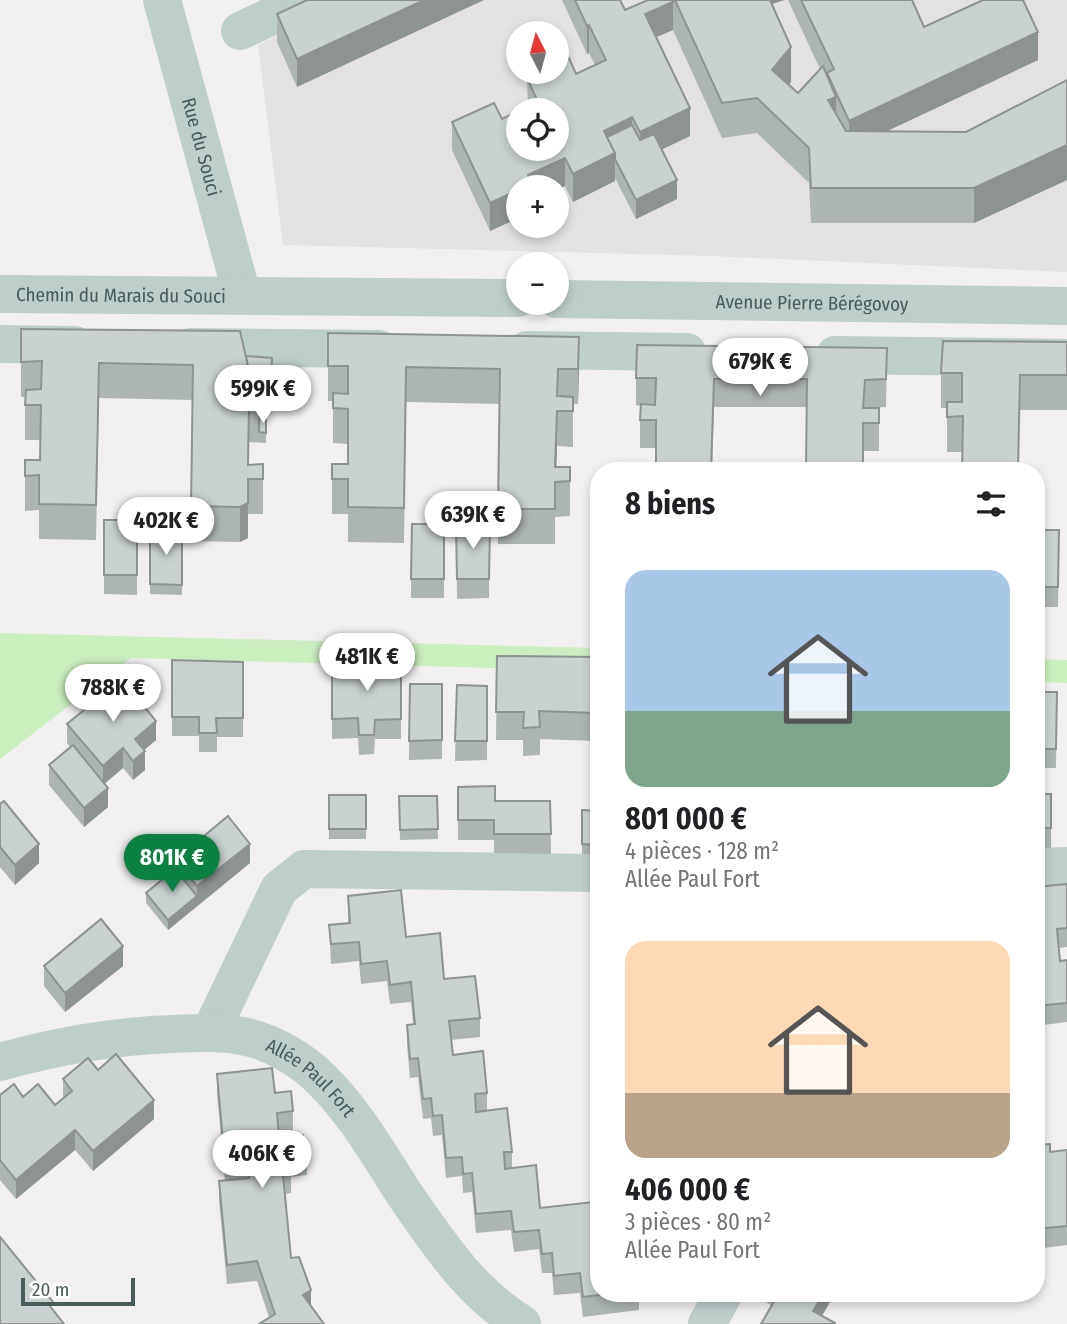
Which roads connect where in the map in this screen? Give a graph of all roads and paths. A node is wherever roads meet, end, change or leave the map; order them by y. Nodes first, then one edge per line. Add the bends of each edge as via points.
1 (162, 0) edge
2 (306, 0) edge
3 (240, 31) dead end
4 (0, 294) edge
5 (242, 295) junction
6 (301, 296) junction
7 (506, 299) edge
8 (569, 299) edge
9 (1067, 306) edge
10 (0, 344) edge
11 (105, 346) edge
12 (158, 346) edge
13 (298, 348) junction
14 (417, 349) edge
15 (499, 350) edge
16 (719, 353) edge
17 (802, 354) edge
18 (1067, 358) edge
19 (1067, 866) edge
20 (1045, 867) edge
21 (590, 873) edge
22 (210, 1033) junction
23 (0, 1062) edge
24 (719, 1302) edge
25 (522, 1324) edge
26 (707, 1324) edge

1 - 5 street, Rue du Souci
2 - 3 street
4 - 5 street, Chemin du Marais du Souci
5 - 6 street
6 - 7 street
6 - 13 street
8 - 9 street, Avenue Pierre Bérégovoy
10 - 11 street
12 - 13 street
13 - 14 street
15 - 16 street
17 - 18 street
19 - 20 street
21 - 22 street via 304,869 279,889
22 - 23 street, Allée Paul Fort via 94,1040
22 - 25 street, Allée Paul Fort via 244,1036 274,1047 320,1077 345,1105 445,1254 475,1288
24 - 26 street

